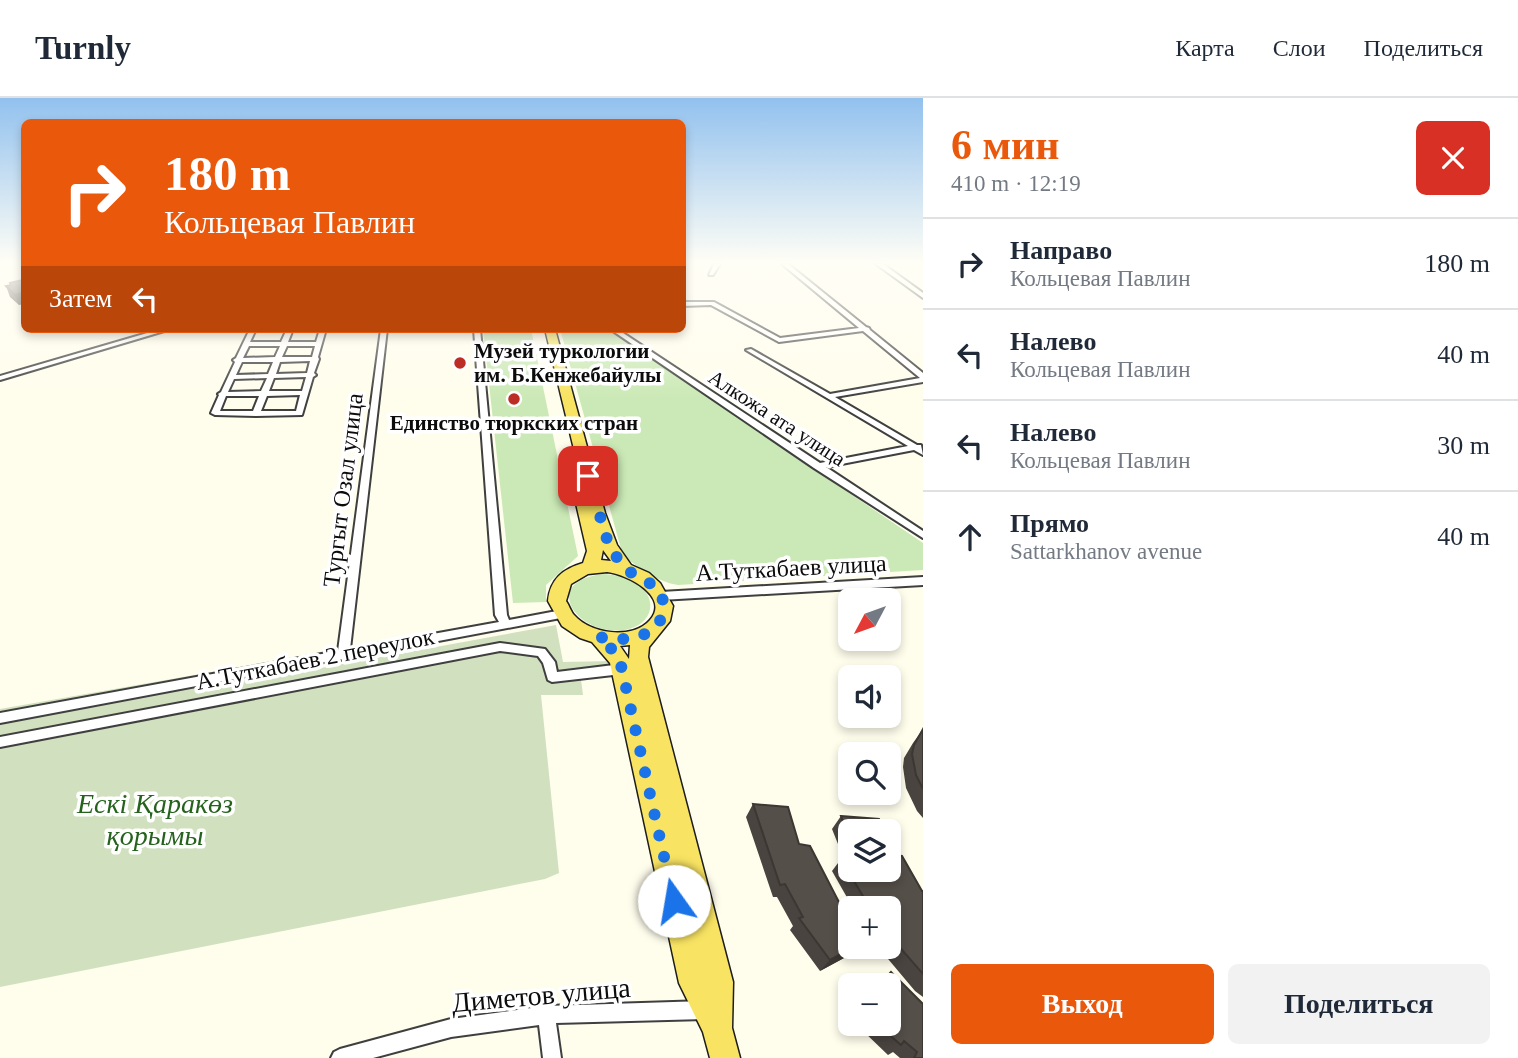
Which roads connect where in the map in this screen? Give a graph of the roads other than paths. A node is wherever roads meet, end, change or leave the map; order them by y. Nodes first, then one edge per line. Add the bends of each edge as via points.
1 (723, 309) edge
2 (842, 309) edge
3 (867, 329) junction
4 (154, 333) edge
5 (251, 333) edge
6 (288, 333) edge
7 (322, 333) edge
8 (383, 333) edge
9 (477, 333) edge
10 (544, 333) edge
11 (551, 333) edge
12 (619, 333) edge
13 (284, 343) junction
14 (245, 344) junction
15 (320, 344) junction
16 (748, 350) dead end
17 (278, 359) junction
18 (316, 359) junction
19 (237, 360) junction
20 (312, 375) junction
21 (272, 376) junction
22 (230, 377) junction
23 (0, 378) edge
24 (923, 379) edge
25 (265, 393) junction
26 (305, 393) junction
27 (222, 394) junction
28 (831, 396) junction
29 (256, 414) junction
30 (920, 448) edge
31 (817, 466) junction
32 (923, 535) edge
33 (591, 566) junction
34 (625, 569) junction
35 (923, 581) edge
36 (662, 596) junction
37 (562, 614) junction
38 (506, 624) junction
39 (649, 632) junction
40 (598, 637) junction
41 (343, 656) junction
42 (622, 669) junction
43 (0, 718) edge
44 (0, 742) edge
45 (546, 1015) junction
46 (712, 1019) junction
47 (340, 1058) edge
48 (552, 1058) edge
49 (724, 1058) edge

1 - 3 street via 779,340
2 - 3 street
3 - 24 street
4 - 23 street
5 - 14 street
6 - 13 street
7 - 15 street
8 - 41 street, Тургыт Озал улица
9 - 38 street via 501,615
10 - 33 main road via 595,551
11 - 34 main road via 595,506 609,546
12 - 31 street, Алкожа ата улица
13 - 14 street
13 - 15 street
13 - 17 street
14 - 19 street
15 - 18 street
16 - 28 street
17 - 18 street
17 - 19 street
17 - 21 street
18 - 20 street
19 - 22 street
20 - 21 street
20 - 26 street
21 - 22 street
21 - 25 street
22 - 27 street
24 - 28 street
25 - 26 street
25 - 27 street
25 - 29 street
26 - 29 street via 299,413
27 - 29 street via 215,413
28 - 30 street
30 - 31 street
31 - 32 street, Алкожа ата улица
33 - 34 main road
33 - 37 main road via 570,574 561,584 557,601
34 - 36 main road via 647,580
35 - 36 street, А.Туткабаев улица
36 - 39 main road via 662,619
37 - 38 street
37 - 40 main road
38 - 41 street
39 - 40 main road via 627,639
39 - 46 main road via 639,646 638,657 719,982
40 - 42 main road via 615,651
41 - 43 street
42 - 44 street, А.Туткабаев 2 переулок via 552,677 541,652 500,647
42 - 46 main road via 693,983
45 - 46 street, Диметов улица
45 - 47 street, Диметов улица via 451,1028
45 - 48 street
46 - 49 main road

